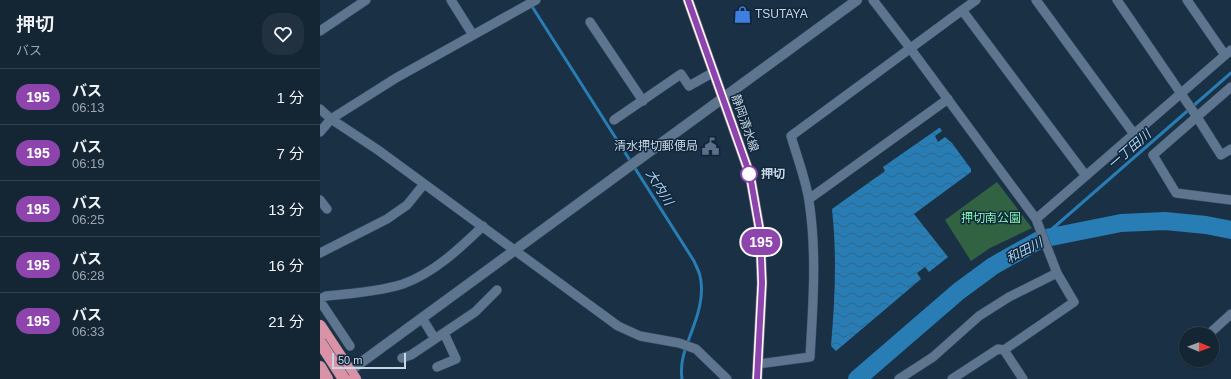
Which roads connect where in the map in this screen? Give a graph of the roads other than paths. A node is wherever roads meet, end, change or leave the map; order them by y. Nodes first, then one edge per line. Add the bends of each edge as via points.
1 (366, 0) edge
2 (451, 0) edge
3 (688, 0) edge
4 (857, 0) edge
5 (873, 0) edge
6 (976, 0) edge
7 (1036, 0) edge
8 (1117, 0) edge
9 (1187, 0) edge
10 (531, 1) edge
11 (962, 10) junction
12 (590, 22) dead end
13 (320, 31) edge
14 (473, 35) junction
15 (910, 48) junction
16 (1228, 53) edge
17 (714, 72) junction
18 (1231, 87) edge
19 (1181, 94) junction
20 (723, 98) junction
21 (948, 99) junction
22 (643, 100) junction
23 (320, 109) edge
24 (1197, 117) junction
25 (331, 119) junction
26 (614, 120) dead end
27 (320, 132) edge
28 (1134, 134) junction
29 (1231, 149) edge
30 (1086, 176) junction
31 (424, 184) junction
32 (809, 199) junction
33 (320, 200) edge
34 (1231, 200) edge
35 (326, 209) dead end
36 (1036, 219) junction
37 (483, 226) junction
38 (515, 250) junction
39 (320, 253) edge
40 (1057, 273) junction
41 (497, 290) dead end
42 (320, 300) edge
43 (1231, 314) edge
44 (422, 318) junction
45 (320, 326) edge
46 (1217, 327) edge
47 (444, 332) junction
48 (435, 339) junction
49 (320, 342) edge
50 (350, 346) dead end
51 (1004, 350) junction
52 (402, 358) dead end
53 (758, 364) junction
54 (320, 367) edge
55 (436, 367) dead end
56 (349, 376) edge
57 (328, 379) edge
58 (339, 379) edge
59 (727, 379) edge
60 (757, 379) edge
61 (899, 379) edge
62 (952, 379) edge
63 (1023, 379) edge

1 - 13 street
2 - 14 street
3 - 17 main road, 静岡清水線
4 - 20 street
5 - 15 street
6 - 11 street
7 - 28 street
8 - 19 street
9 - 16 street
10 - 14 street
11 - 15 street
11 - 30 street
12 - 22 street
14 - 25 street via 396,78
15 - 21 street
15 - 32 street via 791,136
16 - 19 street
17 - 20 main road, 静岡清水線
17 - 22 street via 689,86 681,74
18 - 24 street
19 - 24 street
19 - 28 street
20 - 38 street
20 - 53 main road, 静岡清水線 via 750,175 760,232 762,283
21 - 32 street
21 - 36 street
22 - 26 street
23 - 25 street
24 - 29 street via 1221,156
24 - 34 street via 1153,155 1176,193
25 - 27 street
25 - 31 street
28 - 30 street
30 - 36 street
31 - 37 street
31 - 39 street via 407,205 388,219
32 - 53 street via 814,239 810,357
33 - 35 street
36 - 40 street
37 - 38 street
37 - 42 street via 452,254 422,276 390,287 326,296
38 - 44 street
38 - 59 street via 618,326 640,336 680,343 696,349
40 - 51 street via 1074,302
40 - 61 street via 1009,297 979,316 933,357
41 - 47 street via 475,312
42 - 50 street
43 - 46 street
44 - 48 street
44 - 56 street
45 - 56 highway
47 - 48 street
47 - 55 street via 456,359
48 - 52 street
49 - 56 highway, bridge
51 - 62 street via 998,349
51 - 63 street
53 - 60 main road, 静岡清水線
54 - 57 highway
56 - 58 street

